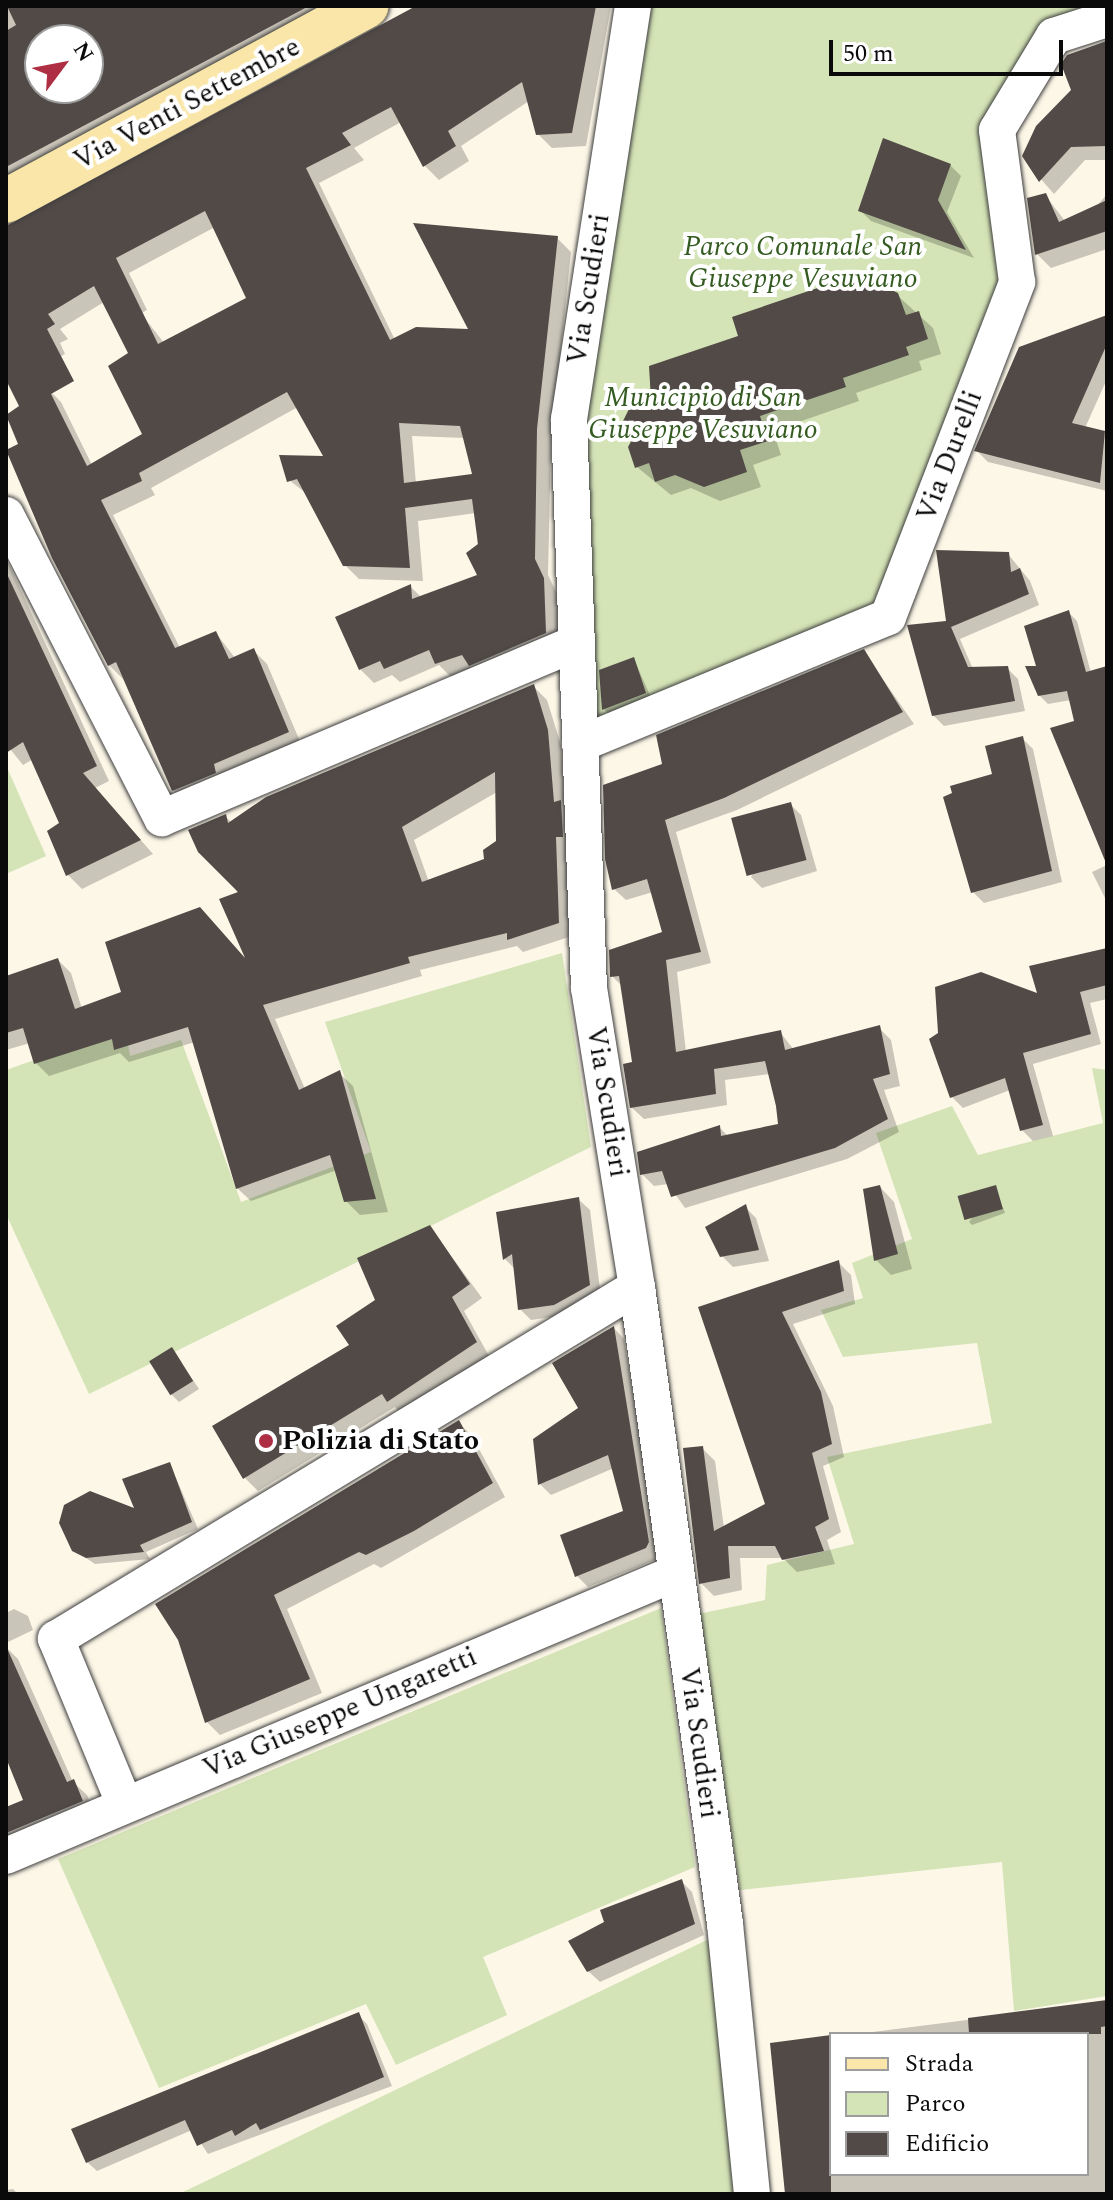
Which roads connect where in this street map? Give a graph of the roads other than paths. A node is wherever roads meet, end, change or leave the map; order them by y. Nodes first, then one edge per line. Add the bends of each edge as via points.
1 (367, 6) edge
2 (633, 6) edge
3 (1107, 19) edge
4 (6, 201) edge
5 (6, 515) edge
6 (577, 643) junction
7 (580, 744) junction
8 (637, 1287) junction
9 (676, 1573) junction
10 (124, 1803) junction
11 (6, 1856) edge
12 (752, 2194) edge

1 - 4 main road, Via Venti Settembre
2 - 6 street, Via Scudieri via 569,419
3 - 7 street, Via Durelli via 1054,36 997,130 1017,282 888,617
5 - 6 street via 162,818
6 - 7 street, Via Scudieri
7 - 8 street, Via Scudieri via 589,988
8 - 9 street, Via Scudieri
8 - 10 street via 56,1639
9 - 10 street, Via Giuseppe Ungaretti
9 - 12 street, Via Scudieri via 725,1924
10 - 11 street, Via Giuseppe Ungaretti

